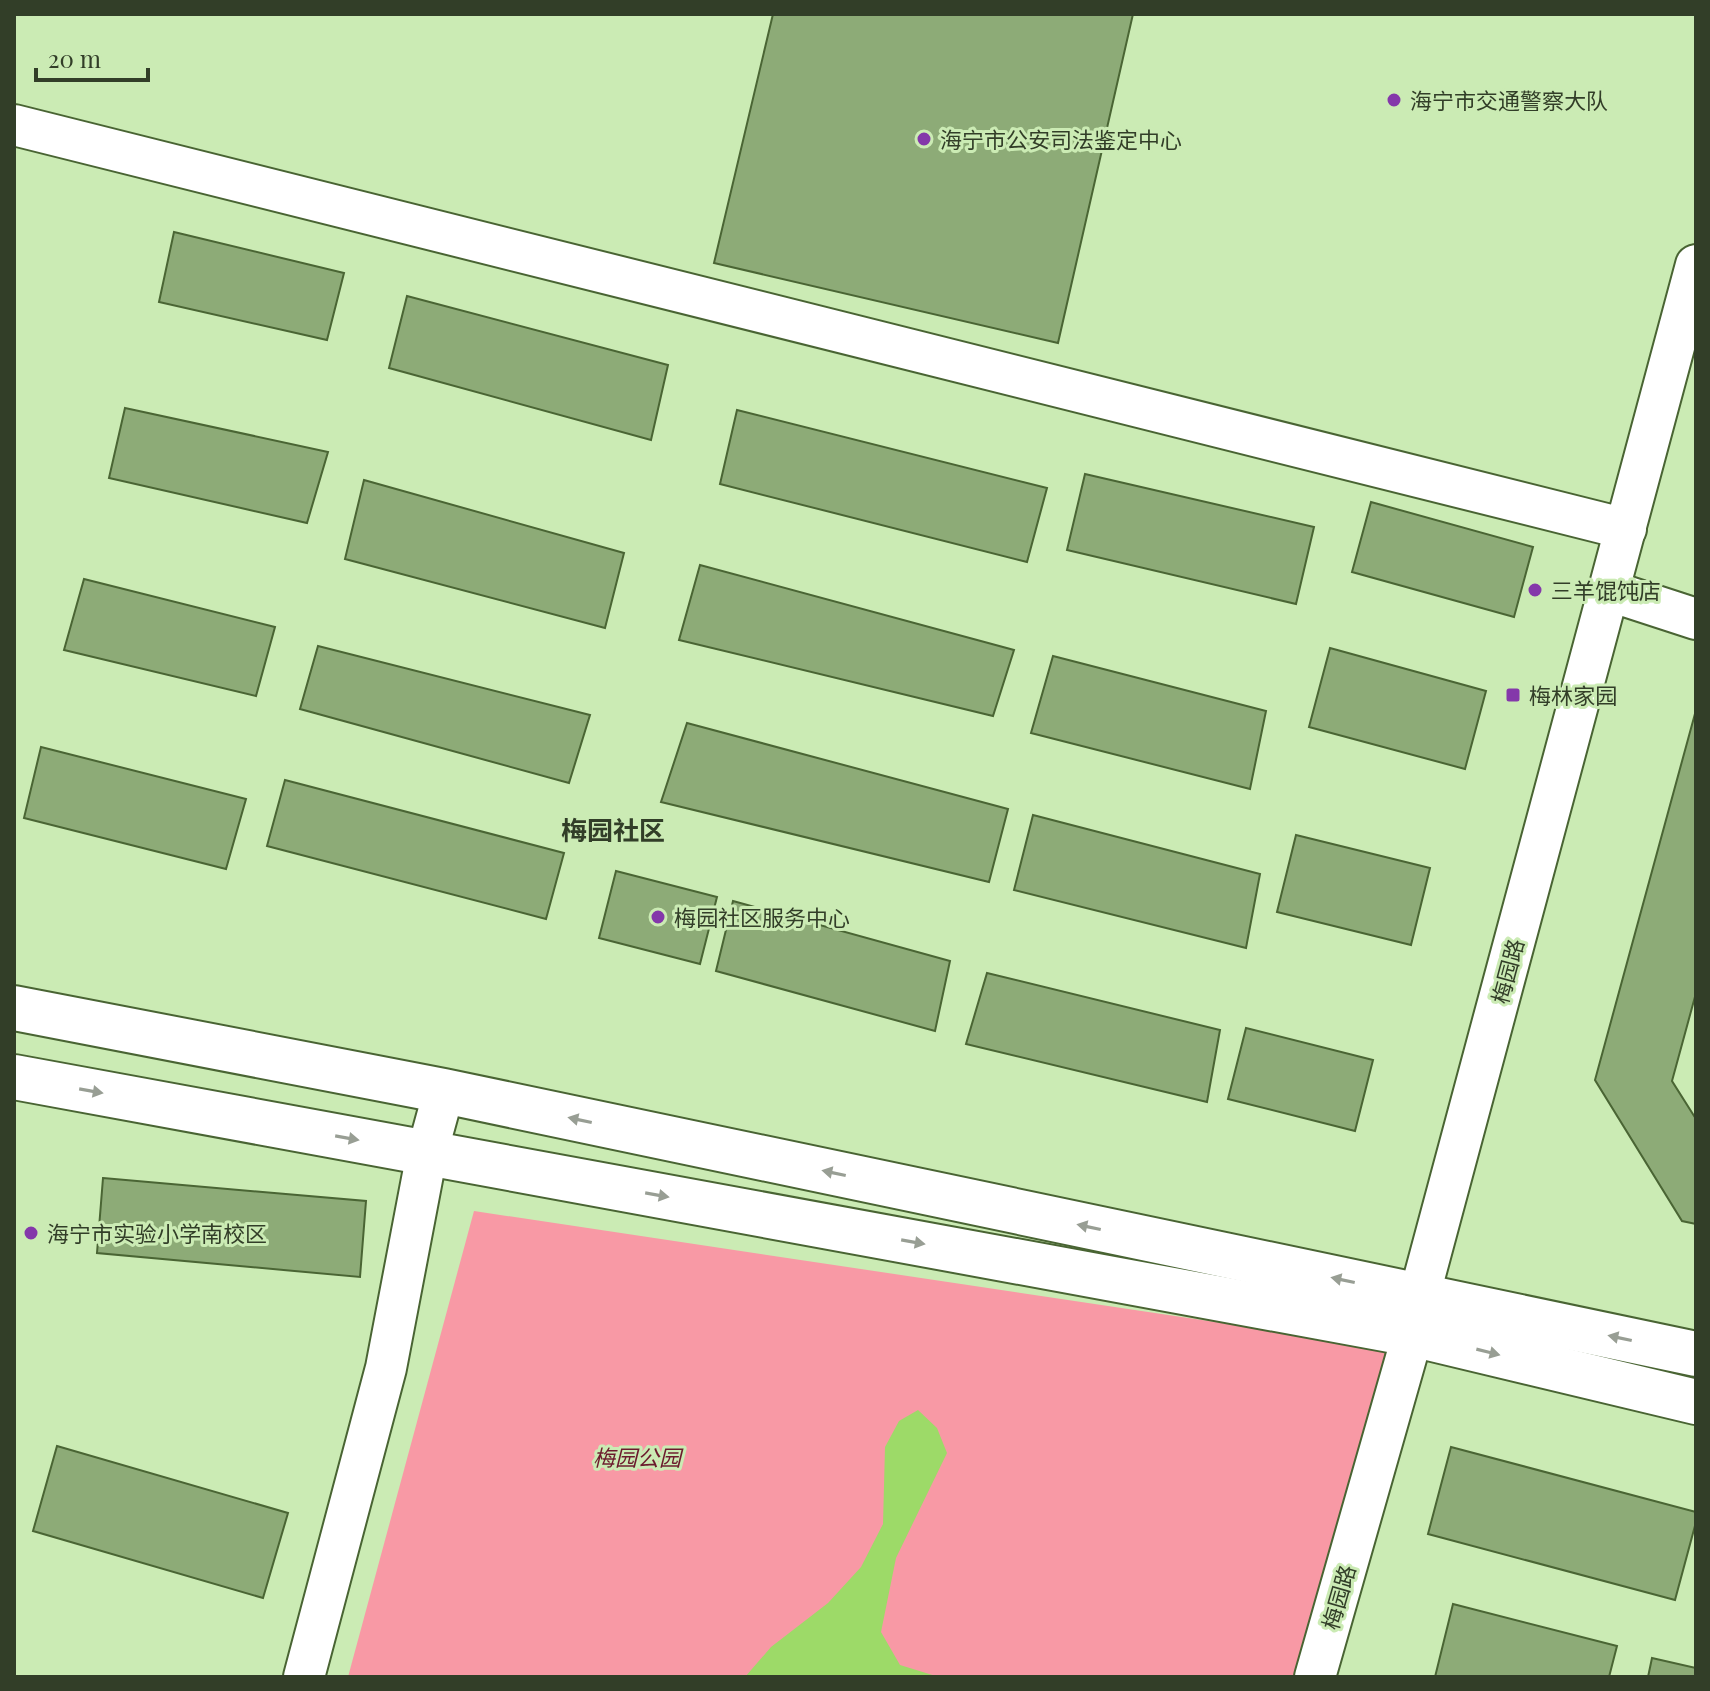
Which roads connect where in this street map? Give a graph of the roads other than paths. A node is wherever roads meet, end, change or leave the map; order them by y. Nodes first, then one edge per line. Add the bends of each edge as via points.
1 (14, 125) edge
2 (1696, 265) edge
3 (1626, 529) junction
4 (1610, 591) junction
5 (1696, 619) edge
6 (14, 1008) edge
7 (14, 1077) edge
8 (444, 1091) junction
9 (427, 1153) junction
10 (1416, 1315) junction
11 (1696, 1354) edge
12 (1696, 1402) edge
13 (304, 1677) edge
14 (1315, 1677) edge

1 - 3 street
2 - 3 street, 梅园路
3 - 4 street, 梅园路
4 - 5 street
4 - 10 street, 梅园路
6 - 8 main road
7 -> 9 main road
8 - 9 street
10 -> 8 main road
9 -> 10 main road
9 - 13 street via 386,1368
11 -> 10 main road
10 -> 12 main road
10 - 14 street, 梅园路

